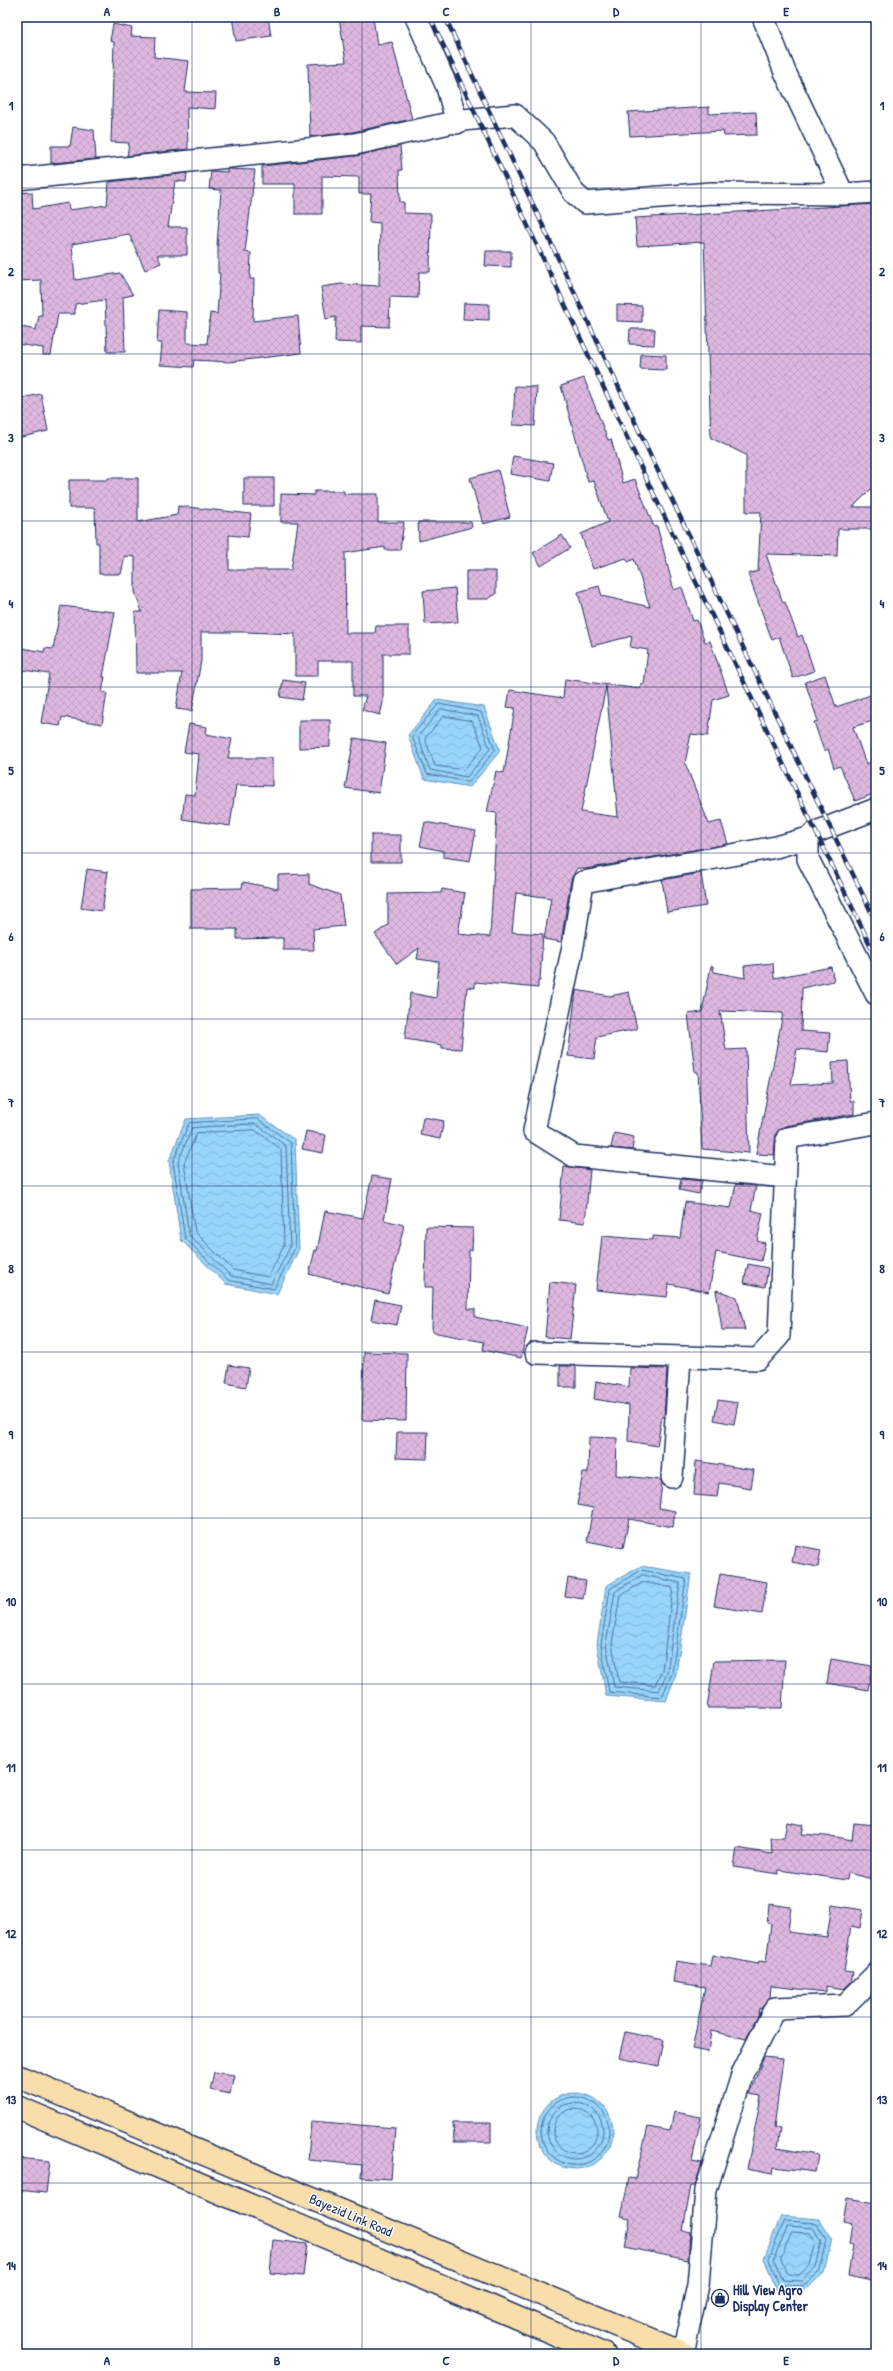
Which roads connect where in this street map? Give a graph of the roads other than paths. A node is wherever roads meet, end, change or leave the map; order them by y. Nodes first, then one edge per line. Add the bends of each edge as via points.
1 (416, 17) edge
2 (763, 17) edge
3 (457, 123) junction
4 (17, 179) edge
5 (876, 192) edge
6 (843, 194) junction
7 (876, 809) edge
8 (808, 838) junction
9 (876, 994) edge
10 (876, 1123) edge
11 (785, 1177) junction
12 (536, 1353) dead end
13 (680, 1358) junction
14 (672, 1477) dead end
15 (876, 1974) edge
16 (17, 2076) edge
17 (17, 2107) edge
18 (603, 2354) edge
19 (684, 2354) edge

1 - 3 street via 447,87
2 - 6 street via 785,72
3 - 4 street via 355,144
3 - 6 street via 463,120 515,115 544,142 574,193 585,203 711,193
5 - 6 street
7 - 8 street via 816,832
8 - 9 street via 808,859
8 - 11 street via 776,847 584,882 534,1132 574,1156
10 - 11 street via 787,1138
11 - 13 street via 779,1336 758,1359
12 - 13 street
13 - 14 street
15 - 19 street via 846,2004 775,2008 743,2072 706,2190 698,2285
16 - 19 main road, Bayezid Link Road
17 - 18 main road

